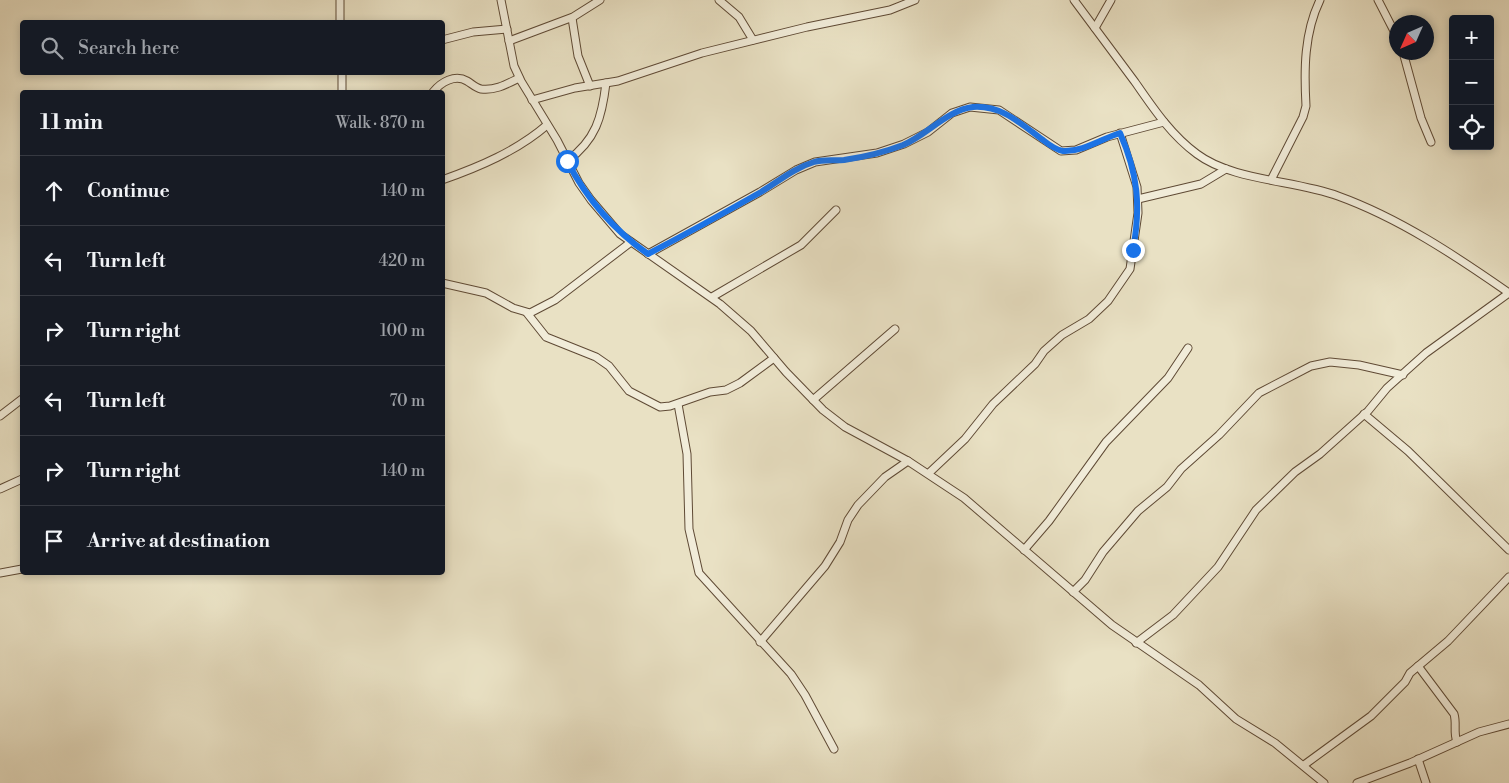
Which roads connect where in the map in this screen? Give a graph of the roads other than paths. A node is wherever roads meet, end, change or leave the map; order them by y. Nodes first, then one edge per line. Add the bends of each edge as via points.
1 (340, 0) edge
2 (501, 0) edge
3 (600, 0) edge
4 (719, 0) edge
5 (915, 0) edge
6 (1074, 0) edge
7 (1111, 0) edge
8 (1320, 0) edge
9 (1378, 0) edge
10 (572, 18) junction
11 (340, 20) edge
12 (1389, 21) edge
13 (1095, 28) junction
14 (507, 29) junction
15 (445, 39) edge
16 (753, 40) junction
17 (509, 41) junction
18 (1405, 60) edge
19 (342, 75) edge
20 (519, 78) junction
21 (606, 83) junction
22 (590, 86) junction
23 (342, 90) edge
24 (435, 90) edge
25 (532, 100) junction
26 (1164, 122) junction
27 (547, 125) junction
28 (1120, 133) junction
29 (1430, 142) dead end
30 (567, 161) junction
31 (1226, 169) junction
32 (445, 179) edge
33 (1271, 180) junction
34 (1138, 199) junction
35 (836, 210) dead end
36 (631, 242) junction
37 (648, 254) junction
38 (445, 284) edge
39 (1509, 293) edge
40 (712, 297) junction
41 (527, 313) junction
42 (895, 329) dead end
43 (1188, 348) dead end
44 (774, 358) junction
45 (1402, 375) junction
46 (813, 400) junction
47 (20, 401) edge
48 (678, 404) junction
49 (1364, 414) junction
50 (0, 416) edge
51 (908, 461) junction
52 (929, 473) junction
53 (20, 479) edge
54 (0, 489) edge
55 (1024, 550) junction
56 (1509, 550) edge
57 (20, 569) edge
58 (0, 573) edge
59 (1509, 577) edge
60 (1073, 592) junction
61 (760, 642) junction
62 (1136, 643) junction
63 (1418, 666) junction
64 (1509, 724) edge
65 (1457, 742) junction
66 (834, 748) dead end
67 (1418, 759) junction
68 (1304, 765) junction
69 (1324, 783) edge
70 (1357, 783) edge
71 (1426, 783) edge

1 - 11 street
2 - 14 street
3 - 10 street
4 - 16 street via 739,18
5 - 16 street via 890,10
6 - 13 street
7 - 13 street
8 - 33 street via 1308,33 1306,106
9 - 12 street
10 - 17 street
10 - 22 street via 578,56
13 - 26 street
14 - 15 street via 473,32
14 - 17 street
16 - 21 street via 702,52
17 - 20 street
18 - 29 street
19 - 23 street
20 - 24 street via 493,89 479,89 457,78
20 - 25 street
21 - 22 street
21 - 30 street via 594,133 582,150
22 - 25 street
25 - 27 street
26 - 28 street
26 - 31 street via 1198,155
27 - 30 street
27 - 32 street via 497,157
28 - 34 street
28 - 37 street via 1076,150 1061,151 999,110 970,108 952,113 928,132 904,144 845,160 815,162 796,170
30 - 36 street via 591,200
31 - 33 street
31 - 34 street via 1201,184
33 - 39 street via 1337,196 1376,212 1468,264
34 - 52 street via 1130,268 1108,301 1044,351 965,439
35 - 40 street via 801,245
36 - 37 street
36 - 41 street via 555,300
37 - 40 street
38 - 41 street via 486,293
39 - 45 street via 1460,327
40 - 44 street via 751,331
41 - 48 street via 546,337 596,357 609,366 629,391 647,402 660,407
42 - 46 street
43 - 55 street via 1162,384 1106,442
44 - 46 street
44 - 48 street via 733,386
45 - 49 street
45 - 60 street via 1330,362 1311,366 1259,393 1167,487 1138,511
46 - 51 street via 845,427
47 - 50 street
48 - 61 street via 687,454 689,529 699,573
49 - 56 street via 1415,457
49 - 62 street via 1256,510 1218,567 1173,615
51 - 52 street
51 - 61 street via 884,478 858,505 825,566
52 - 55 street via 964,498
53 - 54 street
55 - 60 street
57 - 58 street
59 - 63 street via 1460,629
60 - 62 street
61 - 66 street via 791,674
62 - 68 street via 1199,685 1236,718
63 - 65 street via 1454,714
63 - 68 street via 1371,716
64 - 65 street
65 - 67 street
67 - 70 street
67 - 71 street
68 - 69 street

